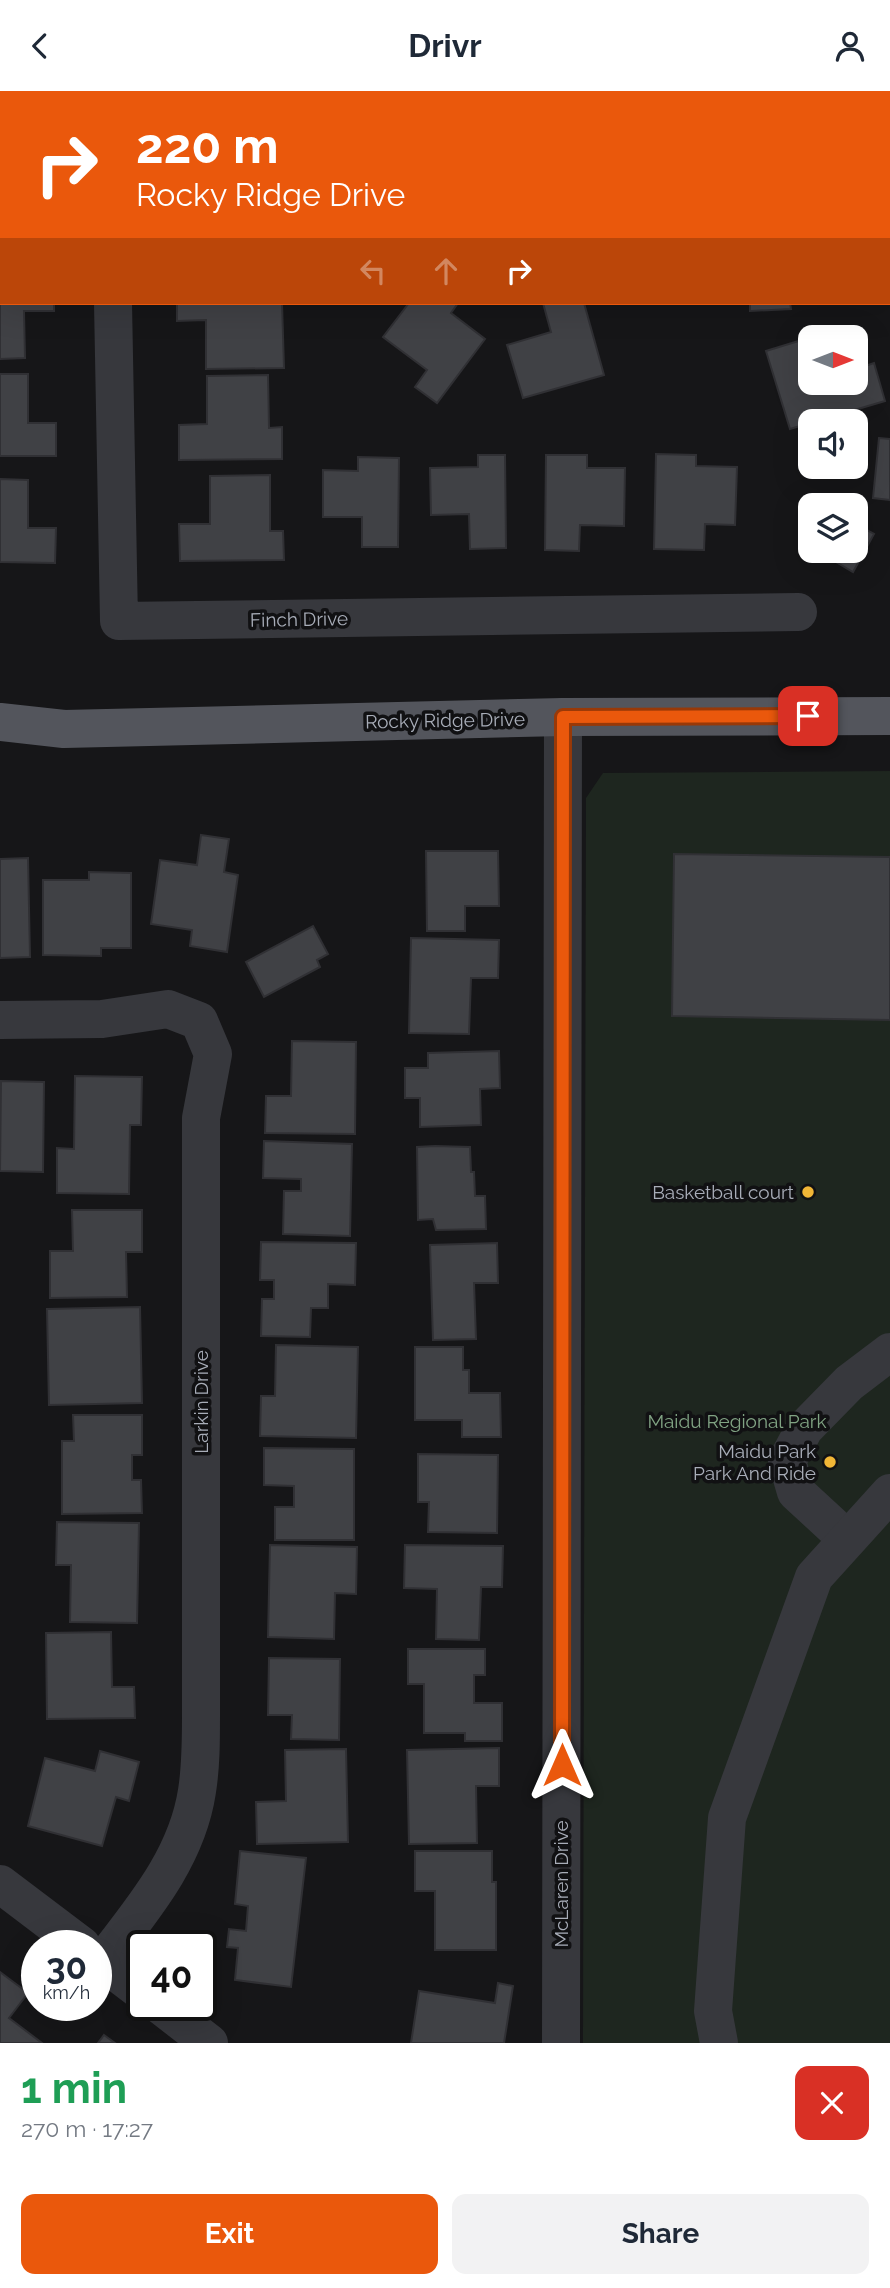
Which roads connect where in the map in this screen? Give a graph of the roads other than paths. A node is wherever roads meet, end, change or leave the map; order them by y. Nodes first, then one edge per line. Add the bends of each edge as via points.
1 (113, 305) edge
2 (798, 612) dead end
3 (890, 716) edge
4 (563, 717) junction
5 (0, 722) edge
6 (0, 1020) edge
7 (890, 1352) edge
8 (890, 1493) edge
9 (847, 1539) junction
10 (0, 1884) edge
11 (60, 1930) edge
12 (112, 1937) edge
13 (112, 1969) edge
14 (126, 1980) edge
15 (181, 2021) edge
16 (209, 2043) edge
17 (561, 2043) edge
18 (719, 2043) edge

1 - 2 street, Finch Drive via 119,621
3 - 4 main road, Rocky Ridge Drive
4 - 5 main road, Rocky Ridge Drive via 64,729
4 - 17 street, McLaren Drive
6 - 12 street, Larkin Drive via 102,1019 168,1009 199,1021 213,1054 201,1118 201,1716 197,1793 172,1864 149,1901
7 - 9 street via 849,1383 804,1429 787,1461 796,1492
8 - 9 street
9 - 18 street via 814,1577 727,1818 713,2011
10 - 11 street
13 - 14 street
15 - 16 street

